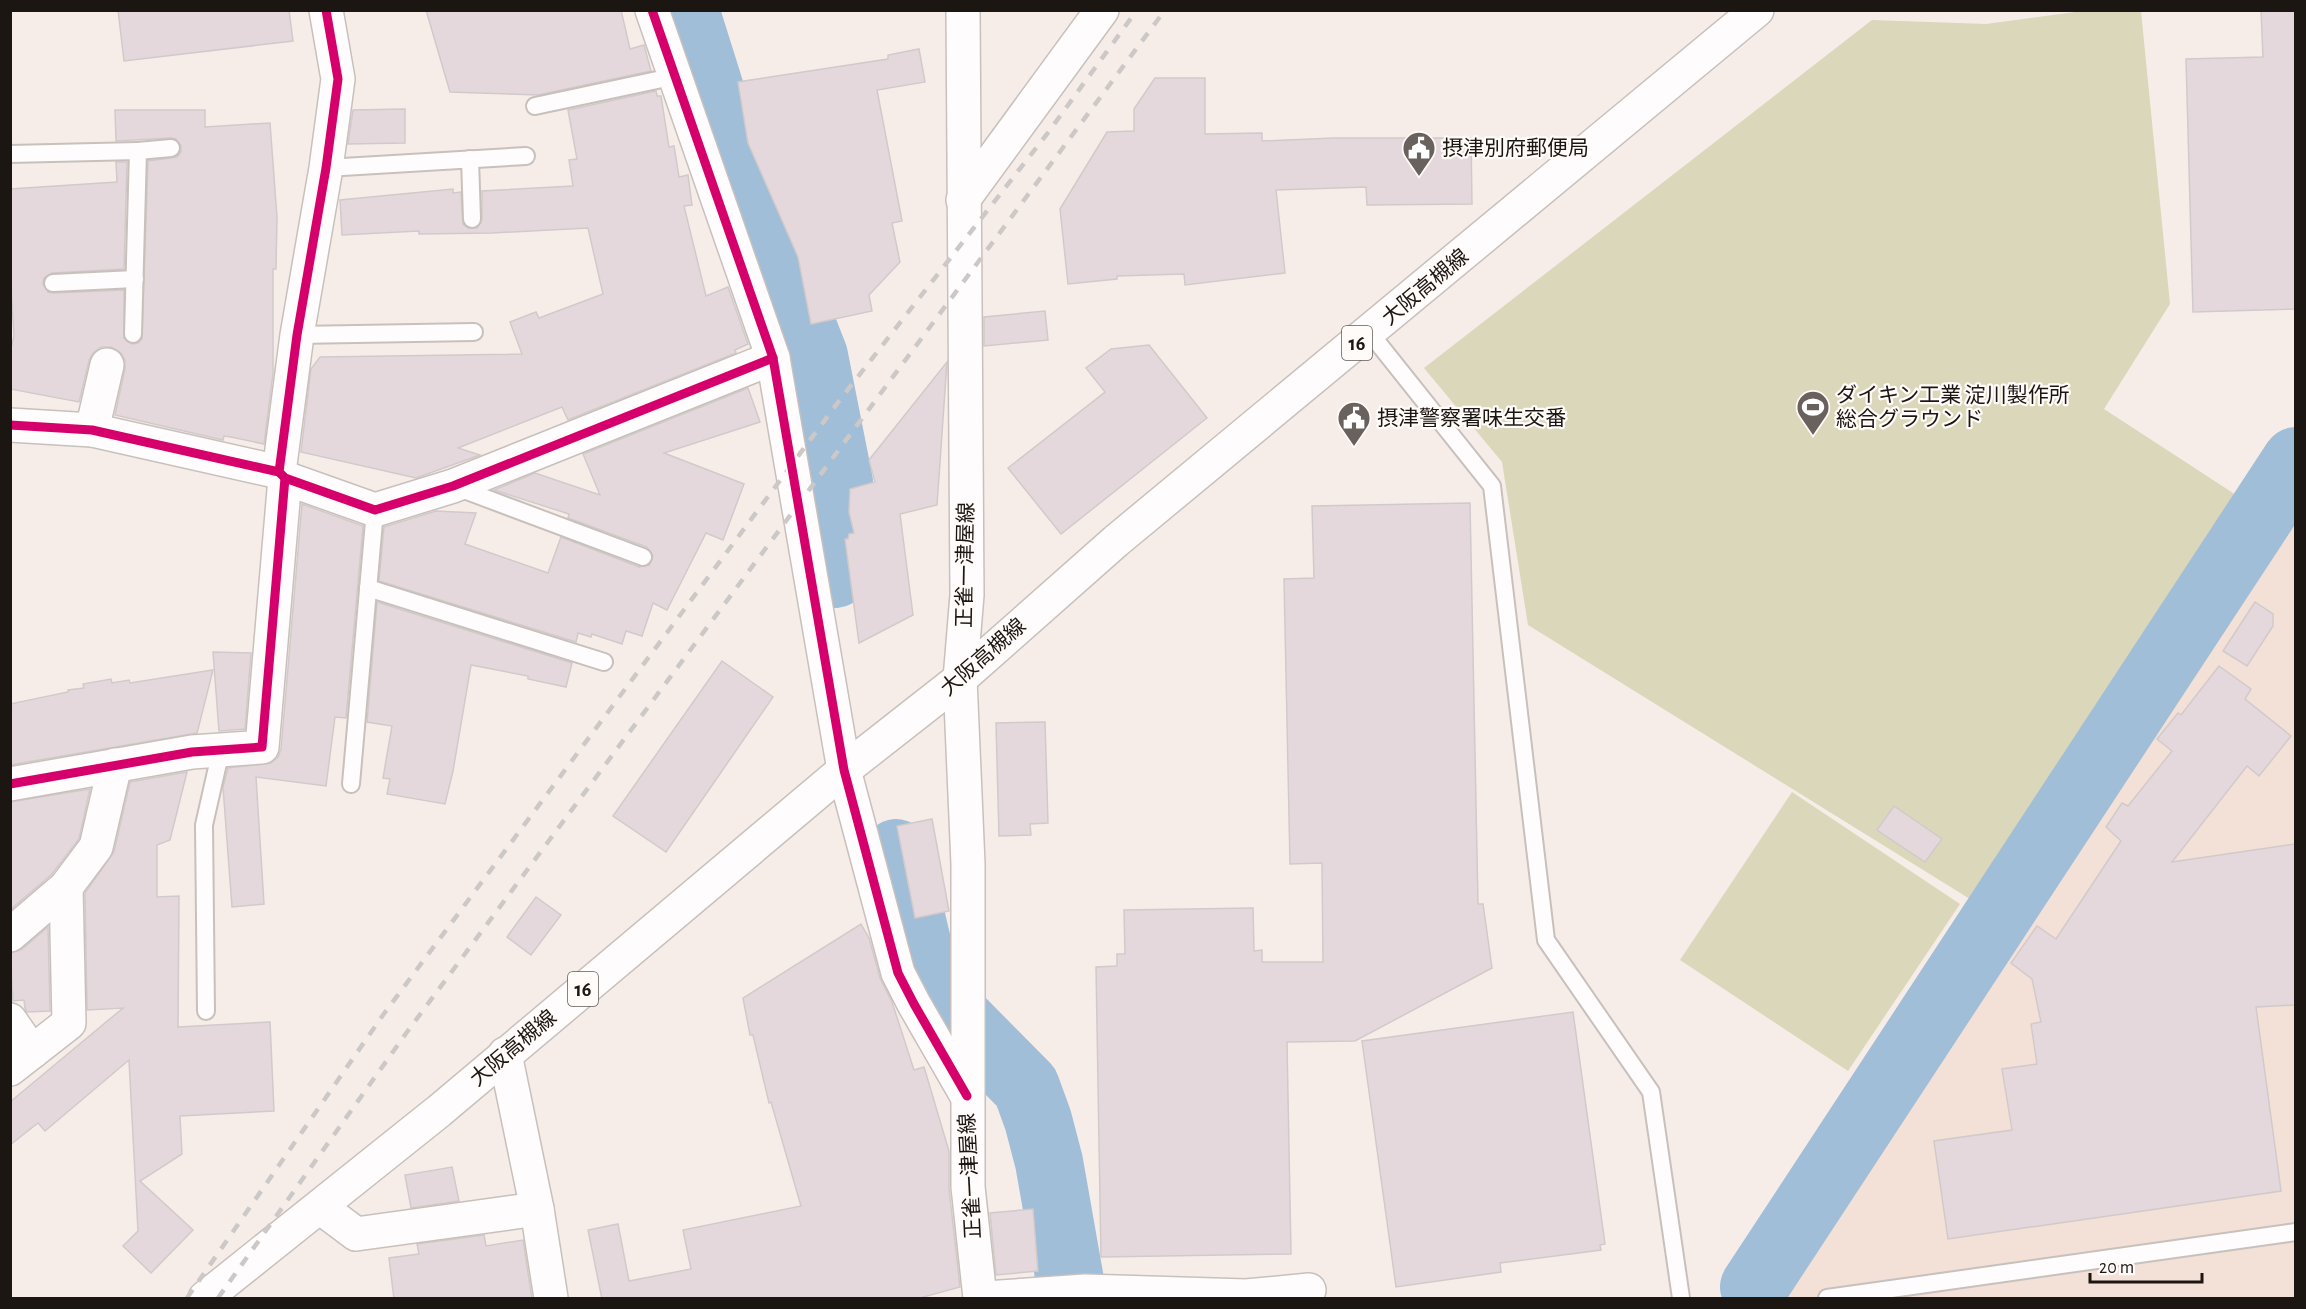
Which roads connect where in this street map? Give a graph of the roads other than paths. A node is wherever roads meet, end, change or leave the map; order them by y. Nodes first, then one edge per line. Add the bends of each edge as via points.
1 (326, 10) edge
2 (652, 10) edge
3 (963, 10) edge
4 (1102, 10) edge
5 (1757, 10) edge
6 (676, 76) junction
7 (536, 106) dead end
8 (171, 148) dead end
9 (138, 151) junction
10 (10, 154) edge
11 (526, 156) dead end
12 (470, 159) junction
13 (326, 168) junction
14 (963, 200) junction
15 (472, 219) dead end
16 (135, 279) junction
17 (53, 283) dead end
18 (474, 332) dead end
19 (1370, 333) junction
20 (133, 334) dead end
21 (297, 335) junction
22 (773, 358) junction
23 (107, 365) dead end
24 (10, 425) edge
25 (92, 430) junction
26 (282, 475) junction
27 (453, 486) junction
28 (375, 510) junction
29 (643, 557) dead end
30 (368, 588) junction
31 (604, 662) dead end
32 (960, 679) junction
33 (221, 750) junction
34 (115, 765) junction
35 (844, 770) junction
36 (10, 784) edge
37 (351, 784) dead end
38 (66, 887) junction
39 (10, 934) edge
40 (206, 1011) dead end
41 (10, 1020) edge
42 (505, 1054) junction
43 (21, 1061) edge
44 (966, 1096) junction
45 (320, 1206) junction
46 (537, 1209) junction
47 (2295, 1232) edge
48 (1309, 1290) dead end
49 (205, 1299) edge
50 (551, 1299) edge
51 (980, 1299) edge
52 (986, 1299) edge
53 (1681, 1299) edge
54 (1827, 1299) edge

1 - 13 street via 338,79
2 - 6 street
3 - 14 street, 正雀一津屋線
4 - 14 street
5 - 19 street, 大阪高槻線 / 16
6 - 7 lane
6 - 22 street
8 - 9 lane
9 - 10 lane
9 - 16 lane
11 - 12 lane
12 - 13 lane
12 - 15 lane
13 - 21 street
14 - 32 street, 正雀一津屋線 via 967,596
16 - 17 lane
16 - 20 lane
18 - 21 lane
19 - 32 street, 大阪高槻線 / 16 via 1116,541
19 - 53 lane via 1492,486 1546,940 1651,1092
21 - 26 street
22 - 27 street
22 - 35 street
23 - 25 street
24 - 25 street
25 - 26 street
26 - 28 street
26 - 33 street via 262,747
27 - 28 street
27 - 29 lane
28 - 30 lane
30 - 31 lane
30 - 37 lane
32 - 35 street, 大阪高槻線 / 16
32 - 44 street, 正雀一津屋線 via 968,864
33 - 34 street
33 - 40 lane via 204,825
34 - 36 street
34 - 38 street via 96,847
35 - 42 street, 大阪高槻線 / 16
35 - 44 street via 898,973
38 - 39 street
38 - 43 street via 69,1023
41 - 43 street
42 - 45 street, 大阪高槻線 / 16
42 - 46 street
44 - 51 street, 正雀一津屋線 via 968,1187
45 - 46 street via 356,1234
45 - 49 street, 大阪高槻線 / 16
46 - 50 street
47 - 54 lane
48 - 52 street via 1246,1296 1074,1292

